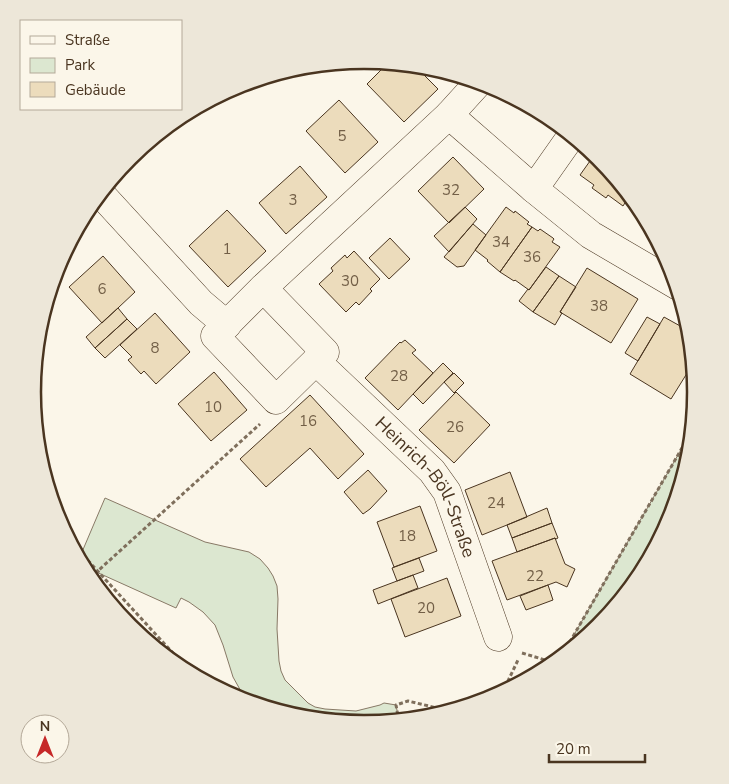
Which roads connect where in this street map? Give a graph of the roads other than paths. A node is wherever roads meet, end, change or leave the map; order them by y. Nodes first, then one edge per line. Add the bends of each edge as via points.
1 (474, 88) edge
2 (449, 115) junction
3 (568, 141) edge
4 (534, 188) junction
5 (105, 199) edge
6 (668, 280) edge
7 (263, 288) junction
8 (227, 325) junction
9 (316, 361) junction
10 (498, 637) dead end

1 - 2 street
2 - 4 street
2 - 7 street
3 - 4 street
4 - 6 street via 591,235
5 - 8 street via 202,303
7 - 8 street
7 - 9 street via 325,352
8 - 9 street via 215,336 276,400
9 - 10 street, Heinrich-Böll-Straße via 432,471 447,492

